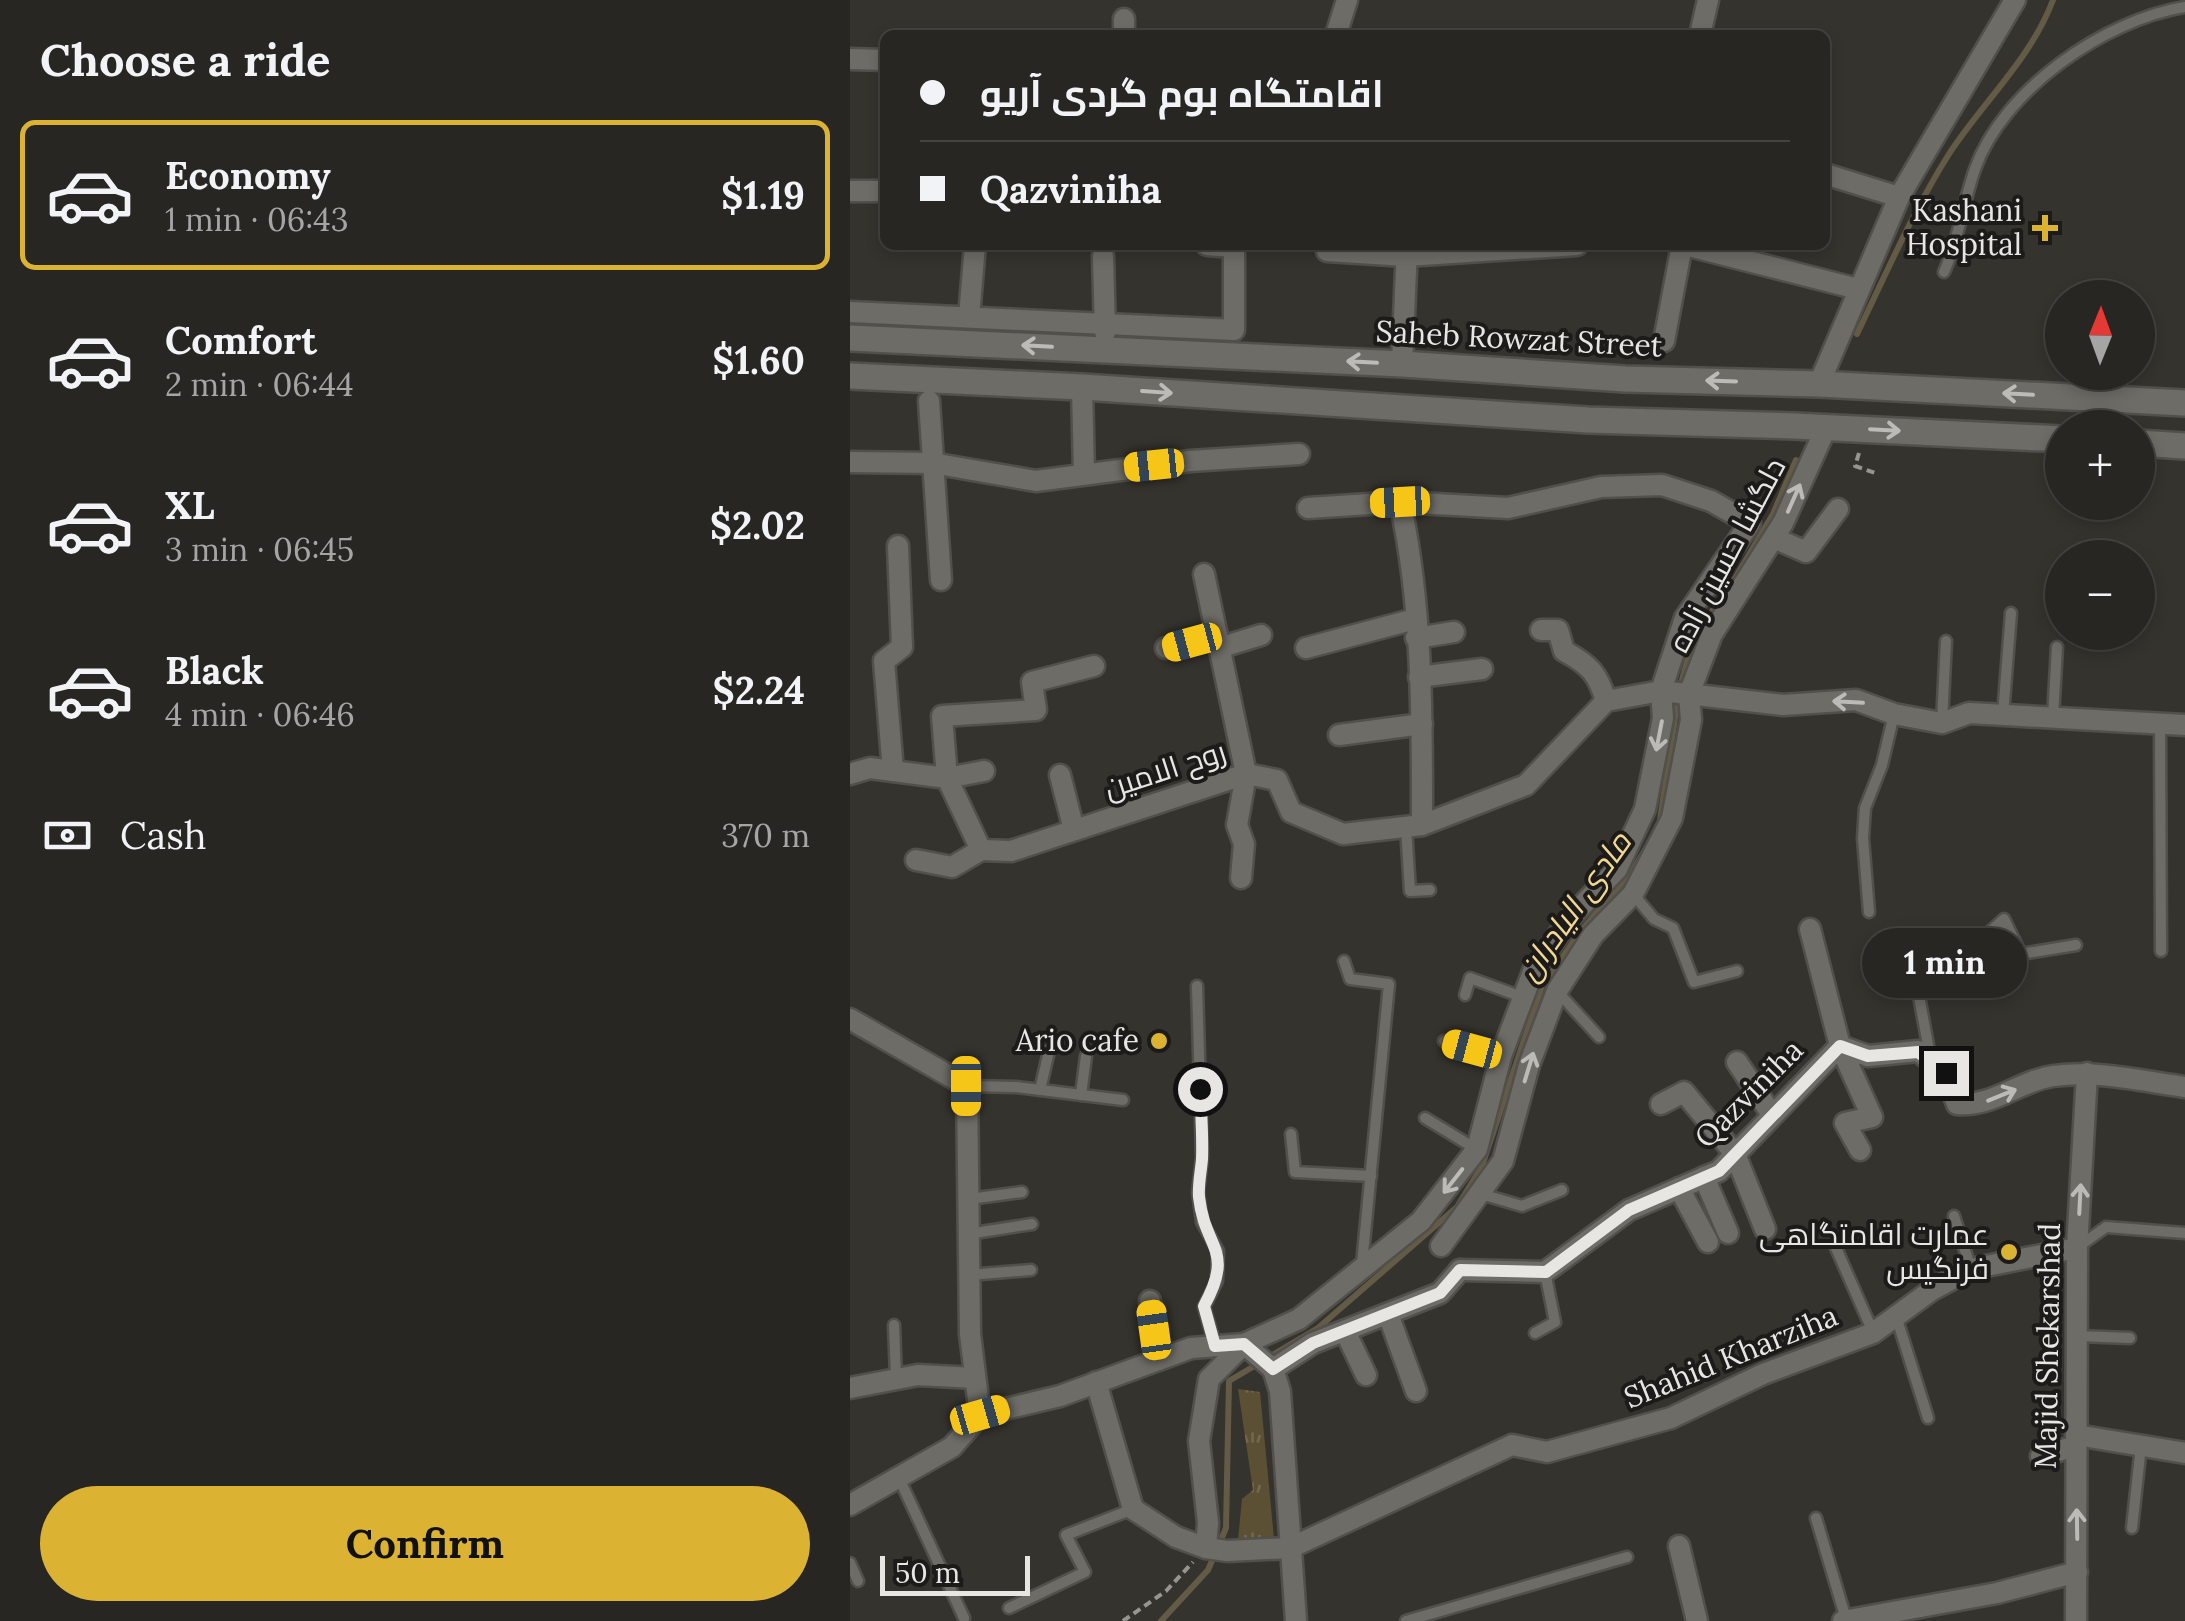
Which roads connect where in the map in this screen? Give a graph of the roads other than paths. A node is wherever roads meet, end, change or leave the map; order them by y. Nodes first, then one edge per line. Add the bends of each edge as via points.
1 (1347, 0) edge
2 (1708, 0) edge
3 (2015, 0) edge
4 (2185, 7) edge
5 (1338, 30) edge
6 (1701, 30) edge
7 (850, 59) edge
8 (880, 60) edge
9 (1830, 176) edge
10 (850, 191) edge
11 (880, 191) edge
12 (1898, 196) junction
13 (974, 250) edge
14 (1234, 250) edge
15 (1327, 250) dead end
16 (1407, 250) edge
17 (1683, 250) edge
18 (1704, 250) edge
19 (1103, 256) dead end
20 (1944, 272) dead end
21 (1858, 288) junction
22 (850, 312) edge
23 (969, 317) junction
24 (1105, 322) junction
25 (850, 338) edge
26 (1664, 341) dead end
27 (1106, 349) junction
28 (1402, 364) junction
29 (1536, 373) junction
30 (850, 376) edge
31 (1625, 380) junction
32 (1819, 384) junction
33 (1082, 386) junction
34 (930, 401) dead end
35 (2185, 403) edge
36 (1508, 414) junction
37 (1588, 420) junction
38 (1826, 428) junction
39 (2045, 439) edge
40 (2155, 445) edge
41 (2185, 446) edge
42 (1299, 454) dead end
43 (850, 462) edge
44 (932, 463) junction
45 (1084, 473) junction
46 (1400, 502) junction
47 (1308, 508) dead end
48 (1838, 509) dead end
49 (1774, 538) junction
50 (898, 546) dead end
51 (1204, 574) dead end
52 (941, 580) dead end
53 (2011, 613) dead end
54 (1685, 618) junction
55 (1415, 628) junction
56 (1542, 630) dead end
57 (1454, 632) dead end
58 (1712, 634) junction
59 (1260, 635) dead end
60 (1946, 641) dead end
61 (1218, 642) junction
62 (1166, 648) dead end
63 (1306, 648) dead end
64 (2057, 650) edge
65 (1094, 666) dead end
66 (1482, 668) dead end
67 (1418, 677) junction
68 (1660, 691) junction
69 (1690, 694) junction
70 (1606, 701) junction
71 (1894, 714) junction
72 (2003, 715) junction
73 (2053, 718) junction
74 (1942, 722) junction
75 (2160, 723) junction
76 (1422, 724) junction
77 (2185, 725) edge
78 (1339, 735) dead end
79 (893, 770) junction
80 (984, 772) dead end
81 (850, 774) edge
82 (1246, 774) junction
83 (1060, 775) dead end
84 (947, 778) junction
85 (1414, 826) junction
86 (1074, 830) junction
87 (980, 850) junction
88 (916, 860) dead end
89 (1240, 878) dead end
90 (1430, 890) dead end
91 (1633, 894) junction
92 (1870, 912) dead end
93 (1810, 928) dead end
94 (2076, 945) dead end
95 (2162, 951) dead end
96 (1344, 961) dead end
97 (1737, 971) dead end
98 (1197, 986) dead end
99 (1557, 991) junction
100 (1466, 995) dead end
101 (1523, 998) junction
102 (850, 1020) edge
103 (1599, 1037) dead end
104 (1444, 1041) dead end
105 (1840, 1046) junction
106 (1049, 1050) dead end
107 (1086, 1056) dead end
108 (1501, 1056) junction
109 (1737, 1062) dead end
110 (1931, 1062) junction
111 (2086, 1073) junction
112 (966, 1086) junction
113 (2185, 1087) edge
114 (1040, 1090) junction
115 (1081, 1095) junction
116 (1123, 1100) dead end
117 (1661, 1104) dead end
118 (1772, 1114) junction
119 (1425, 1118) dead end
120 (1291, 1134) dead end
121 (1476, 1149) junction
122 (1860, 1150) dead end
123 (1735, 1154) junction
124 (1371, 1176) junction
125 (1704, 1177) junction
126 (1679, 1188) junction
127 (1562, 1190) dead end
128 (1022, 1192) dead end
129 (1480, 1194) junction
130 (968, 1199) junction
131 (1954, 1216) dead end
132 (1421, 1221) junction
133 (1032, 1224) dead end
134 (1765, 1229) dead end
135 (2185, 1232) edge
136 (1728, 1233) dead end
137 (968, 1234) junction
138 (1708, 1242) dead end
139 (1441, 1246) junction
140 (1836, 1248) dead end
141 (2077, 1248) junction
142 (1971, 1269) junction
143 (1031, 1270) dead end
144 (1362, 1270) junction
145 (1460, 1270) junction
146 (1546, 1272) junction
147 (969, 1275) junction
148 (1150, 1300) dead end
149 (1388, 1314) junction
150 (1896, 1316) junction
151 (894, 1325) dead end
152 (1345, 1331) junction
153 (1874, 1332) junction
154 (1535, 1333) dead end
155 (2077, 1336) junction
156 (2130, 1338) dead end
157 (1244, 1344) junction
158 (1215, 1346) junction
159 (1158, 1360) junction
160 (1273, 1369) junction
161 (1366, 1375) dead end
162 (975, 1378) junction
163 (896, 1379) junction
164 (1096, 1382) junction
165 (850, 1388) edge
166 (1416, 1391) dead end
167 (980, 1415) junction
168 (1928, 1418) dead end
169 (2076, 1440) junction
170 (2141, 1446) junction
171 (2185, 1453) edge
172 (2041, 1456) dead end
173 (898, 1477) junction
174 (850, 1504) edge
175 (1134, 1508) junction
176 (1816, 1518) dead end
177 (2132, 1528) dead end
178 (1679, 1546) dead end
179 (1206, 1548) junction
180 (1290, 1548) junction
181 (1626, 1557) dead end
182 (850, 1563) edge
183 (2077, 1572) junction
184 (858, 1582) dead end
185 (1008, 1608) dead end
186 (964, 1618) dead end
187 (1844, 1620) edge
188 (1296, 1621) edge
189 (1406, 1621) edge
190 (1696, 1621) edge
191 (2076, 1621) edge

1 - 5 street
2 - 6 street
3 - 12 street
4 - 20 lane via 2115,28 2070,56 2000,122 1975,168
7 - 8 street
9 - 12 street
10 - 11 street
12 - 21 street
13 - 23 street
14 - 24 street via 1234,330
15 - 16 street
16 - 28 street
17 - 26 street
18 - 21 street
19 - 24 street
21 - 32 street
22 - 23 street
23 - 24 street
24 - 27 street
27 -> 25 street, Saheb Rowzat Street
28 -> 27 street, Saheb Rowzat Street
28 - 29 street, Saheb Rowzat Street
29 - 31 street, Saheb Rowzat Street
29 - 36 street via 1537,390
30 - 33 street
32 -> 31 street, Saheb Rowzat Street
31 - 37 street via 1584,391 1577,406
35 -> 32 street, Saheb Rowzat Street
33 -> 36 street
33 - 45 street
34 - 44 street
36 - 37 street
37 - 38 street
38 -> 39 street
49 -> 38 street, دلگشا حسین زاده
40 - 41 street
42 - 45 street
43 - 44 street
44 - 45 street via 1036,482
44 - 52 street
46 - 47 street
46 - 54 street, دلگشا حسین زاده via 1508,508 1601,487 1662,485 1712,501 1750,523
46 - 55 street
48 - 49 street via 1806,552
49 - 58 street, دلگشا حسین زاده
50 - 79 street via 902,647 884,662
51 - 61 street
53 - 72 lane
54 - 58 street
54 - 68 street, دلگشا حسین زاده
55 - 57 street
55 - 63 street
55 - 67 street
56 - 70 street via 1558,630 1564,651 1599,678
58 - 69 street, دلگشا حسین زاده
59 - 61 street
60 - 74 lane
61 - 62 street
61 - 82 street
64 - 73 lane
65 - 84 street via 1032,682 1036,710 942,716
66 - 67 street
67 - 76 street
68 - 69 street
68 - 70 street
68 -> 101 street, دلگشا حسین زاده via 1662,718 1645,809 1617,868 1570,917 1534,969
71 -> 69 street via 1856,700 1784,705
69 - 91 street, دلگشا حسین زاده via 1672,818
70 - 85 street, روح الامین via 1526,785
71 - 74 street
71 - 92 lane via 1864,808
72 - 73 street
72 - 74 street via 1969,713
73 - 75 street
75 - 77 street
75 - 95 lane
76 - 78 street
76 - 85 street
79 - 81 street
79 - 84 street
80 - 84 street
82 - 85 street, روح الامین via 1277,780 1291,812 1344,834
82 - 86 street, روح الامین
82 - 89 street via 1237,825 1244,844
83 - 86 street
84 - 87 street
85 - 90 lane via 1410,891
86 - 87 street, روح الامین via 1011,851
87 - 88 street, روح الامین via 952,867
91 - 97 lane via 1654,919 1673,928 1694,982
91 - 99 street, دلگشا حسین زاده via 1593,935
93 - 105 street
94 - 110 lane via 2021,954 2004,919 1919,996
96 - 124 lane via 1350,979 1389,984
98 - 158 lane via 1198,1192 1202,1222 1218,1251 1218,1281 1204,1306
99 - 103 lane
129 -> 99 street, دلگشا حسین زاده via 1503,1161 1528,1065
100 - 101 lane via 1470,978
101 - 108 street, دلگشا حسین زاده
102 - 112 street
104 - 108 lane
105 - 110 street, Qazviniha via 1868,1056 1918,1052
105 - 118 street, Qazviniha
105 - 122 street via 1872,1117 1845,1123
106 - 114 lane
107 - 115 lane
108 - 121 street, دلگشا حسین زاده
109 - 118 street
110 -> 111 street via 1946,1073 1957,1104 1977,1106 2048,1077
111 - 113 street
141 -> 111 street, Majid Shekarshad
112 - 114 lane
112 - 130 street
114 - 115 lane
115 - 116 lane
117 - 123 street via 1684,1092
118 - 123 street, Qazviniha
119 - 121 lane
120 - 124 lane via 1295,1172
121 -> 132 street, دلگشا حسین زاده
123 - 125 street, Qazviniha
123 - 134 street
124 - 144 lane
125 - 126 street, Qazviniha
125 - 136 street
126 - 138 street
126 - 146 street, Qazviniha via 1629,1210
127 - 129 lane via 1522,1206
128 - 130 lane
129 - 139 street, دلگشا حسین زاده
130 - 137 street
131 - 142 lane
132 - 139 street
132 - 144 street, دلگشا حسین زاده
133 - 137 lane
135 - 141 lane via 2106,1227
137 - 147 street
139 - 145 street
140 - 153 lane
141 - 142 street, Shahid Kharziha
141 - 155 street, Majid Shekarshad
142 - 150 street, Shahid Kharziha
143 - 147 lane
144 - 157 street, دلگشا حسین زاده via 1298,1318
145 - 146 street
145 - 149 street via 1440,1293
146 - 154 lane via 1555,1322
147 - 162 street
148 - 159 street
149 - 152 street
149 - 166 street
150 - 153 street, Shahid Kharziha
150 - 168 lane
151 - 163 lane
152 - 160 street
152 - 161 street
153 - 180 street, Shahid Kharziha via 1671,1418 1548,1452 1512,1444
155 - 156 lane
155 - 169 street, Majid Shekarshad
157 - 158 street
157 - 160 street
157 - 179 street via 1209,1379 1200,1442
158 - 159 street
159 - 164 street
160 - 180 street
162 - 163 street
162 - 167 street
163 - 165 street
164 - 167 street
164 - 175 street
167 - 173 street via 952,1447
169 - 170 street
169 - 172 street
183 -> 169 street, Majid Shekarshad
170 - 171 street
170 - 177 lane
173 - 174 street
173 - 186 lane
175 - 179 street
175 - 185 lane via 1066,1535 1085,1572
176 - 187 lane
178 - 190 street
179 - 180 street
180 - 188 street
181 - 189 lane
182 - 184 lane
183 - 187 street
183 - 191 street, Majid Shekarshad

